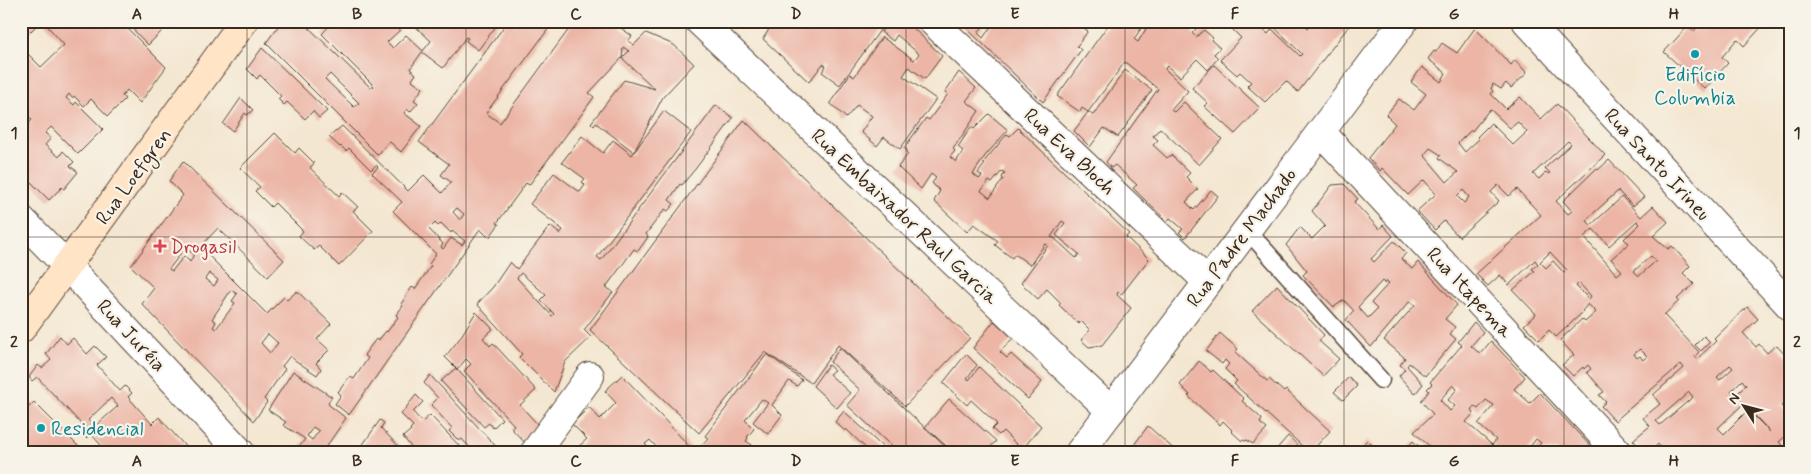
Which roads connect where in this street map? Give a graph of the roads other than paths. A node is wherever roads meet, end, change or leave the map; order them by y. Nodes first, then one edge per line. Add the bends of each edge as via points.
1 (244, 21) edge
2 (699, 21) edge
3 (932, 21) edge
4 (1404, 21) edge
5 (1526, 21) edge
6 (1320, 132) junction
7 (21, 219) edge
8 (1247, 230) junction
9 (67, 266) junction
10 (1208, 282) junction
11 (1790, 306) edge
12 (21, 329) edge
13 (590, 376) dead end
14 (1381, 380) dead end
15 (1111, 411) junction
16 (241, 453) edge
17 (534, 453) edge
18 (1079, 453) edge
19 (1619, 453) edge

1 - 9 main road, Rua Loefgren
2 - 15 street, Rua Embaixador Raul Garcia
3 - 10 street, Rua Eva Bloch
4 - 6 street, Rua Padre Machado
5 - 11 street, Rua Santo Irineu
6 - 8 street, Rua Padre Machado
6 - 19 street, Rua Itapema
7 - 9 street, Rua Juréia
8 - 10 street, Rua Padre Machado
8 - 14 lane
9 - 12 main road, Rua Loefgren
9 - 16 street, Rua Juréia
10 - 15 street, Rua Padre Machado
13 - 17 street
15 - 18 street, Rua Padre Machado

